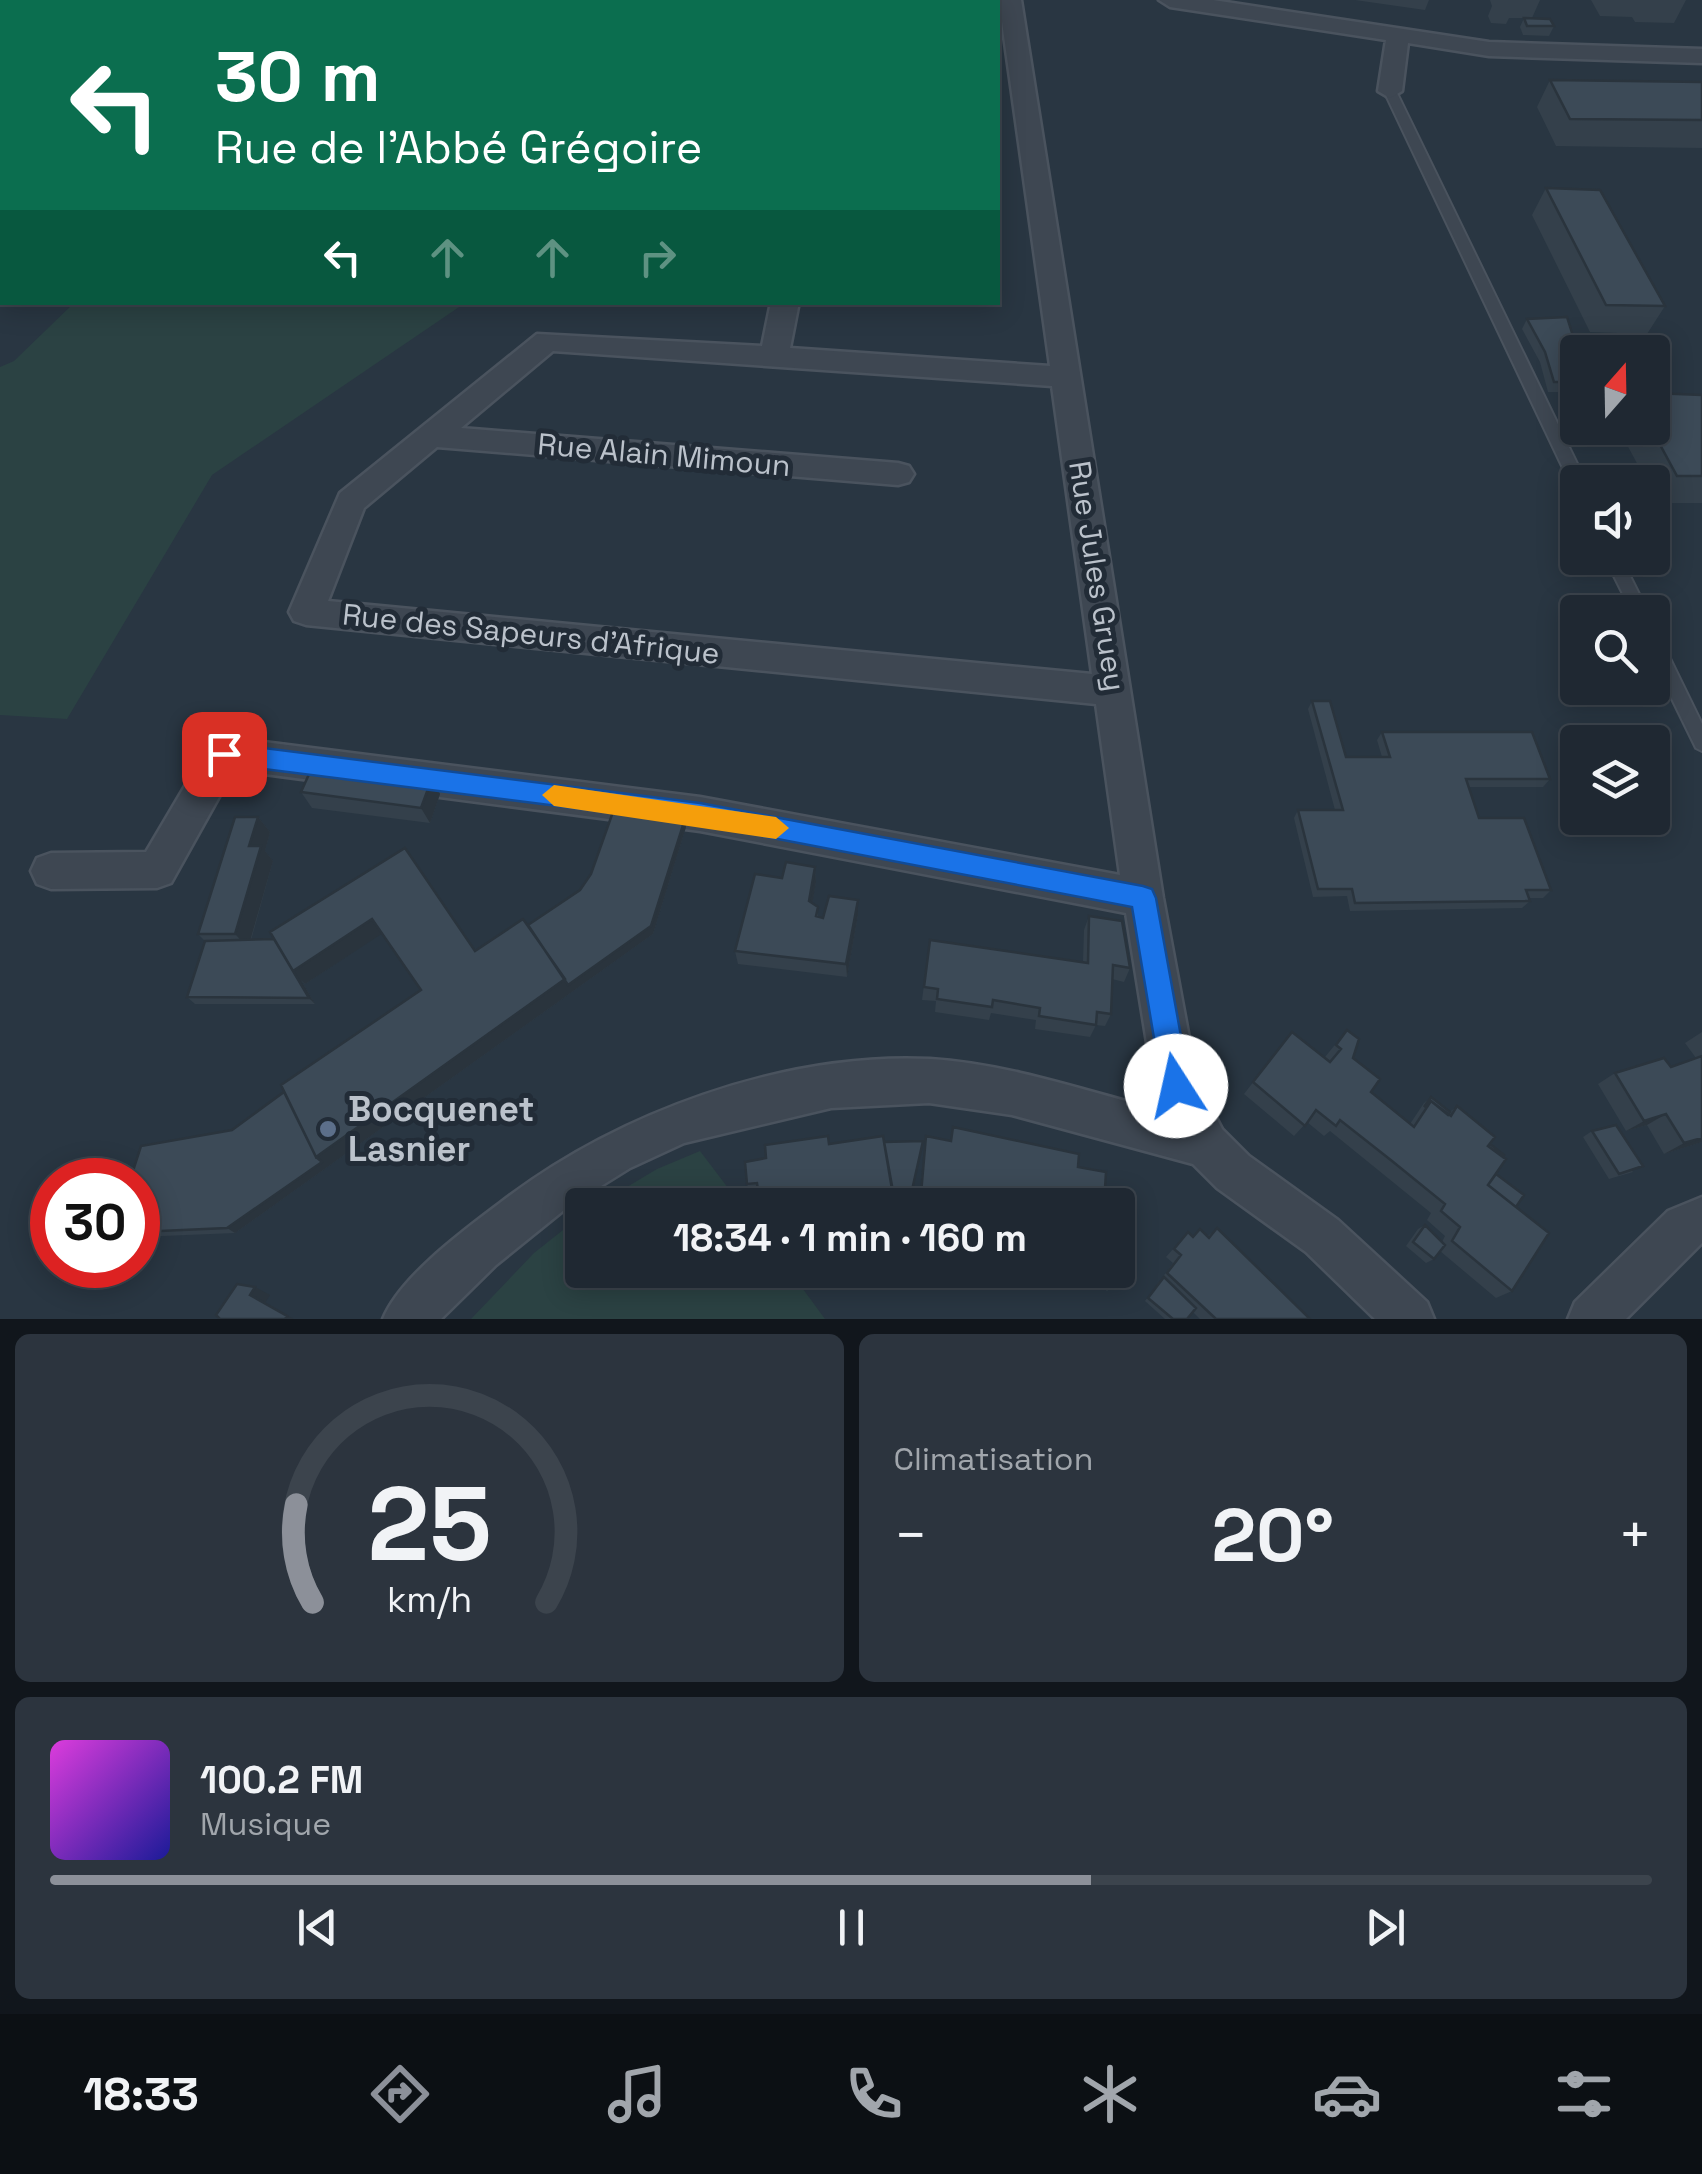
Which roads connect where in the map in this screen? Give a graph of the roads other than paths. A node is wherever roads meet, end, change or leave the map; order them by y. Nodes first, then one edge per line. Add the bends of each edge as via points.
1 (1010, 0) edge
2 (1170, 0) edge
3 (1398, 36) junction
4 (1702, 56) edge
5 (1390, 91) joint
6 (784, 305) edge
7 (774, 357) junction
8 (1066, 376) junction
9 (430, 436) junction
10 (1569, 465) edge
11 (898, 474) dead end
12 (1670, 677) edge
13 (1114, 691) junction
14 (1702, 743) edge
15 (51, 872) dead end
16 (1143, 898) junction
17 (1206, 1144) junction
18 (1702, 1220) edge
19 (407, 1319) edge
20 (1410, 1319) edge
21 (1592, 1319) edge

1 - 8 street, Rue Jules Gruey
2 - 3 street
3 - 4 street via 1489,49
3 - 5 street
5 - 10 lane
6 - 7 street
7 - 8 street, Rue des Sapeurs d'Afrique
7 - 9 street, Rue des Sapeurs d'Afrique via 547,341
8 - 13 street, Rue Jules Gruey
9 - 11 street, Rue Alain Mimoun
9 - 13 street, Rue des Sapeurs d'Afrique via 352,502 306,612
12 - 14 lane
13 - 16 street, Rue Jules Gruey
15 - 16 street via 156,870 224,754 700,814
16 - 17 street, Rue Jules Gruey via 1176,1086
17 - 19 street via 1012,1093 929,1081 832,1086 680,1122 614,1152 479,1248
17 - 20 street via 1233,1172 1322,1236
18 - 21 street via 1684,1227

